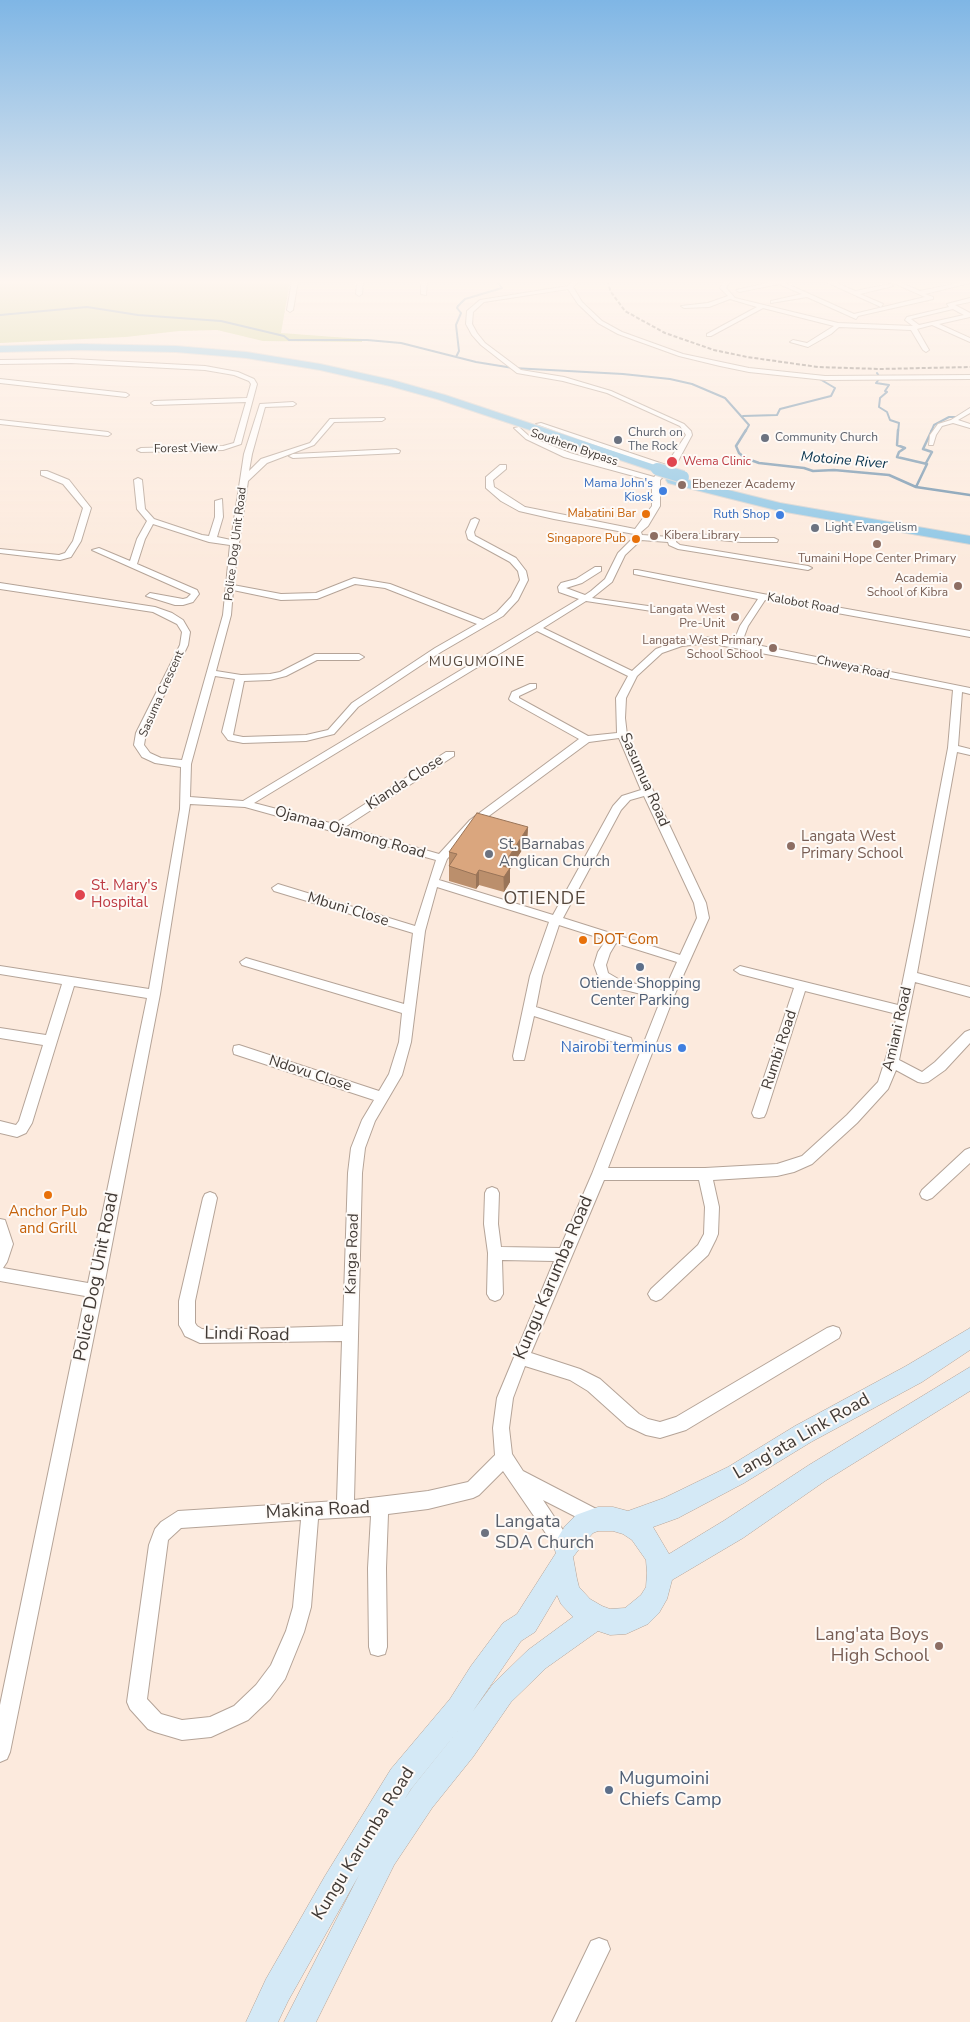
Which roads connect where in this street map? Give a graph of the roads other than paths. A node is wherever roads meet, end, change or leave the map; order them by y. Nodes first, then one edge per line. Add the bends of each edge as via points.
1 (241, 375) edge
2 (335, 375) edge
3 (358, 375) edge
4 (538, 375) edge
5 (800, 375) edge
6 (954, 377) junction
7 (970, 378) edge
8 (0, 381) edge
9 (970, 383) edge
10 (126, 395) dead end
11 (249, 400) junction
12 (154, 403) dead end
13 (293, 404) dead end
14 (970, 410) edge
15 (382, 419) dead end
16 (953, 420) junction
17 (0, 422) edge
18 (539, 424) dead end
19 (970, 426) edge
20 (108, 434) dead end
21 (931, 444) dead end
22 (141, 450) dead end
23 (396, 451) dead end
24 (278, 456) junction
25 (503, 467) dead end
26 (44, 473) dead end
27 (665, 475) junction
28 (138, 480) dead end
29 (244, 480) junction
30 (219, 501) dead end
31 (476, 520) dead end
32 (151, 521) junction
33 (638, 535) junction
34 (970, 535) edge
35 (212, 540) junction
36 (672, 540) junction
37 (774, 540) dead end
38 (970, 540) edge
39 (234, 543) junction
40 (96, 550) dead end
41 (0, 551) edge
42 (133, 565) junction
43 (808, 568) dead end
44 (598, 569) dead end
45 (637, 572) dead end
46 (0, 586) edge
47 (229, 588) junction
48 (150, 596) dead end
49 (763, 597) junction
50 (585, 599) junction
51 (662, 610) dead end
52 (483, 623) junction
53 (537, 628) junction
54 (970, 634) edge
55 (737, 644) junction
56 (359, 657) dead end
57 (212, 673) junction
58 (633, 675) junction
59 (240, 678) junction
60 (532, 686) dead end
61 (964, 690) edge
62 (622, 735) junction
63 (586, 739) junction
64 (953, 748) junction
65 (970, 752) edge
66 (450, 754) dead end
67 (186, 764) junction
68 (647, 792) junction
69 (185, 800) junction
70 (245, 804) junction
71 (336, 828) junction
72 (442, 858) junction
73 (433, 882) junction
74 (278, 888) dead end
75 (555, 921) junction
76 (420, 931) junction
77 (613, 938) junction
78 (684, 960) junction
79 (246, 962) dead end
80 (0, 970) edge
81 (740, 970) dead end
82 (910, 976) junction
83 (69, 982) junction
84 (801, 986) junction
85 (970, 992) edge
86 (154, 994) junction
87 (668, 996) junction
88 (408, 1010) junction
89 (529, 1010) junction
90 (903, 1011) junction
91 (0, 1032) edge
92 (970, 1036) edge
93 (626, 1041) dead end
94 (52, 1042) junction
95 (239, 1050) dead end
96 (519, 1056) dead end
97 (892, 1062) junction
98 (381, 1097) junction
99 (759, 1113) dead end
100 (0, 1127) edge
101 (970, 1154) edge
102 (599, 1174) junction
103 (705, 1174) junction
104 (492, 1193) dead end
105 (927, 1194) dead end
106 (210, 1198) dead end
107 (0, 1225) edge
108 (495, 1253) junction
109 (565, 1255) junction
110 (0, 1262) edge
111 (0, 1274) edge
112 (95, 1291) junction
113 (495, 1294) dead end
114 (656, 1294) dead end
115 (351, 1333) junction
116 (833, 1333) dead end
117 (970, 1338) edge
118 (521, 1357) junction
119 (970, 1378) edge
120 (504, 1458) junction
121 (517, 1477) junction
122 (380, 1507) junction
123 (344, 1509) junction
124 (310, 1511) junction
125 (598, 1519) junction
126 (628, 1523) junction
127 (564, 1555) junction
128 (660, 1573) junction
129 (595, 1617) junction
130 (378, 1647) dead end
131 (0, 1752) edge
132 (599, 1949) dead end
133 (262, 2022) edge
134 (300, 2022) edge
135 (563, 2022) edge

1 - 11 street, Forest View via 254,384
2 - 27 highway, Southern Bypass via 376,384 517,428 611,462
3 - 27 highway, Southern Bypass via 441,397
4 - 27 street via 609,392 682,425 689,435
5 - 6 street
6 - 7 street
6 - 9 street
8 - 10 street
11 - 12 street
11 - 22 street, Forest View via 239,442 234,446
13 - 29 street via 262,405
14 - 16 street
15 - 24 street, Police Dog Unit Road via 332,420 312,444
16 - 19 street
16 - 21 street via 940,425
17 - 20 street
18 - 27 street via 638,459
23 - 24 street
24 - 29 street, Police Dog Unit Road via 260,463
25 - 33 street via 489,479 490,488 522,509
26 - 41 street via 66,482 87,508 77,541 68,555 60,558
27 - 33 street via 654,484 655,509
27 - 34 highway, Southern Bypass
27 - 38 highway, Southern Bypass via 715,492 788,508
28 - 32 street via 141,509
29 - 39 street, Police Dog Unit Road
30 - 35 street via 219,518
31 - 52 street via 471,537 513,560 522,570 524,580 508,607
32 - 35 street
32 - 42 street
33 - 36 street
33 - 50 street via 621,555 605,584
35 - 39 street
36 - 37 street via 688,535
36 - 43 street via 678,547
39 - 47 street, Police Dog Unit Road
40 - 42 street
42 - 48 street via 195,594 183,602
44 - 50 street via 586,578 562,587 565,592
45 - 49 street, Kalobot Road
46 - 67 street, Sasuma Crescent via 149,609 180,622 186,632 184,645 141,733 139,745 146,755 159,761
47 - 52 street via 281,597 317,596 354,582 387,586
47 - 57 street, Police Dog Unit Road via 227,615
49 - 54 street, Kalobot Road
49 - 55 street via 744,626
50 - 51 street
50 - 53 street
52 - 59 street via 355,705 331,732 323,735 252,740 228,736
53 - 58 street
53 - 70 street
55 - 58 street, Sasumua Road via 710,640 681,643 660,651
55 - 61 street, Chweya Road
56 - 59 street via 315,657 270,678
57 - 59 street
57 - 67 street, Police Dog Unit Road
58 - 62 street, Sasumua Road via 622,698
60 - 63 street via 515,694 514,699
61 - 64 street, Amiani Road
62 - 63 street, Ojamaa Ojamong Road
62 - 68 street, Sasumua Road
63 - 72 street, Ojamaa Ojamong Road via 474,822
64 - 65 street
64 - 82 street, Amiani Road
66 - 71 street, Kianda Close
67 - 69 street
68 - 75 street via 626,798 617,808
68 - 78 street, Sasumua Road via 700,903 703,918
69 - 70 street, Ojamaa Ojamong Road
69 - 86 street, Police Dog Unit Road
70 - 71 street, Ojamaa Ojamong Road
71 - 72 street, Ojamaa Ojamong Road
72 - 73 street, Kanga Road
73 - 75 street
73 - 76 street, Kanga Road
74 - 76 street, Mbuni Close
75 - 77 street
75 - 89 street
76 - 88 street, Kanga Road
77 - 78 street
77 - 87 street via 600,965 603,976 617,984
78 - 87 street, Sasumua Road
79 - 88 street
80 - 83 street
81 - 84 street
82 - 85 street
82 - 90 street, Amiani Road
83 - 86 street
83 - 94 street
84 - 90 street
84 - 99 street, Rumbi Road
86 - 112 street, Police Dog Unit Road
87 - 102 street, Kungu Karumba Road
88 - 98 street, Kanga Road via 405,1042 395,1075
89 - 93 street
89 - 96 street
90 - 97 street, Amiani Road
91 - 94 street
92 - 97 street via 923,1078
94 - 100 street via 25,1123 17,1131
95 - 98 street, Ndovu Close
97 - 103 street, Amiani Road via 883,1085 870,1101 807,1160 777,1170
98 - 115 street, Kanga Road via 358,1148
101 - 105 street
102 - 103 street, Amiani Road
102 - 109 street, Kungu Karumba Road
103 - 114 street via 712,1207 712,1234 703,1250
104 - 108 street via 491,1224
106 - 115 street, Lindi Road via 188,1301 187,1325 190,1332 212,1337
107 - 110 street via 6,1244
108 - 109 street
108 - 113 street
109 - 118 street, Kungu Karumba Road
111 - 112 street
112 - 131 street, Police Dog Unit Road
115 - 123 street, Kanga Road
116 - 118 street via 680,1424 660,1430 633,1420 594,1385 574,1374
117 - 126 main road, Lang'ata Link Road via 914,1374 736,1474 669,1510
118 - 120 street, Kungu Karumba Road via 505,1398 500,1428
119 - 128 main road
120 - 121 street, Kungu Karumba Road
120 - 122 street, Makina Road via 473,1489
121 - 125 street, Kungu Karumba Road
121 - 127 street
122 - 123 street, Makina Road
122 - 130 street
123 - 124 street, Makina Road
124 - 124 street, Makina Road via 302,1607 278,1672 241,1713 211,1727 182,1730 155,1722 137,1702 161,1535 178,1520
125 - 126 main road
125 - 127 main road via 585,1524 574,1535
126 - 128 main road via 641,1531 650,1543 658,1558
127 - 129 main road via 564,1579 570,1595
127 - 133 main road, Kungu Karumba Road via 526,1623 512,1632 459,1708 396,1788 335,1886
128 - 129 main road via 658,1590 639,1615 626,1621 610,1622
129 - 134 main road via 537,1660 502,1693 422,1798 384,1855
132 - 135 street

